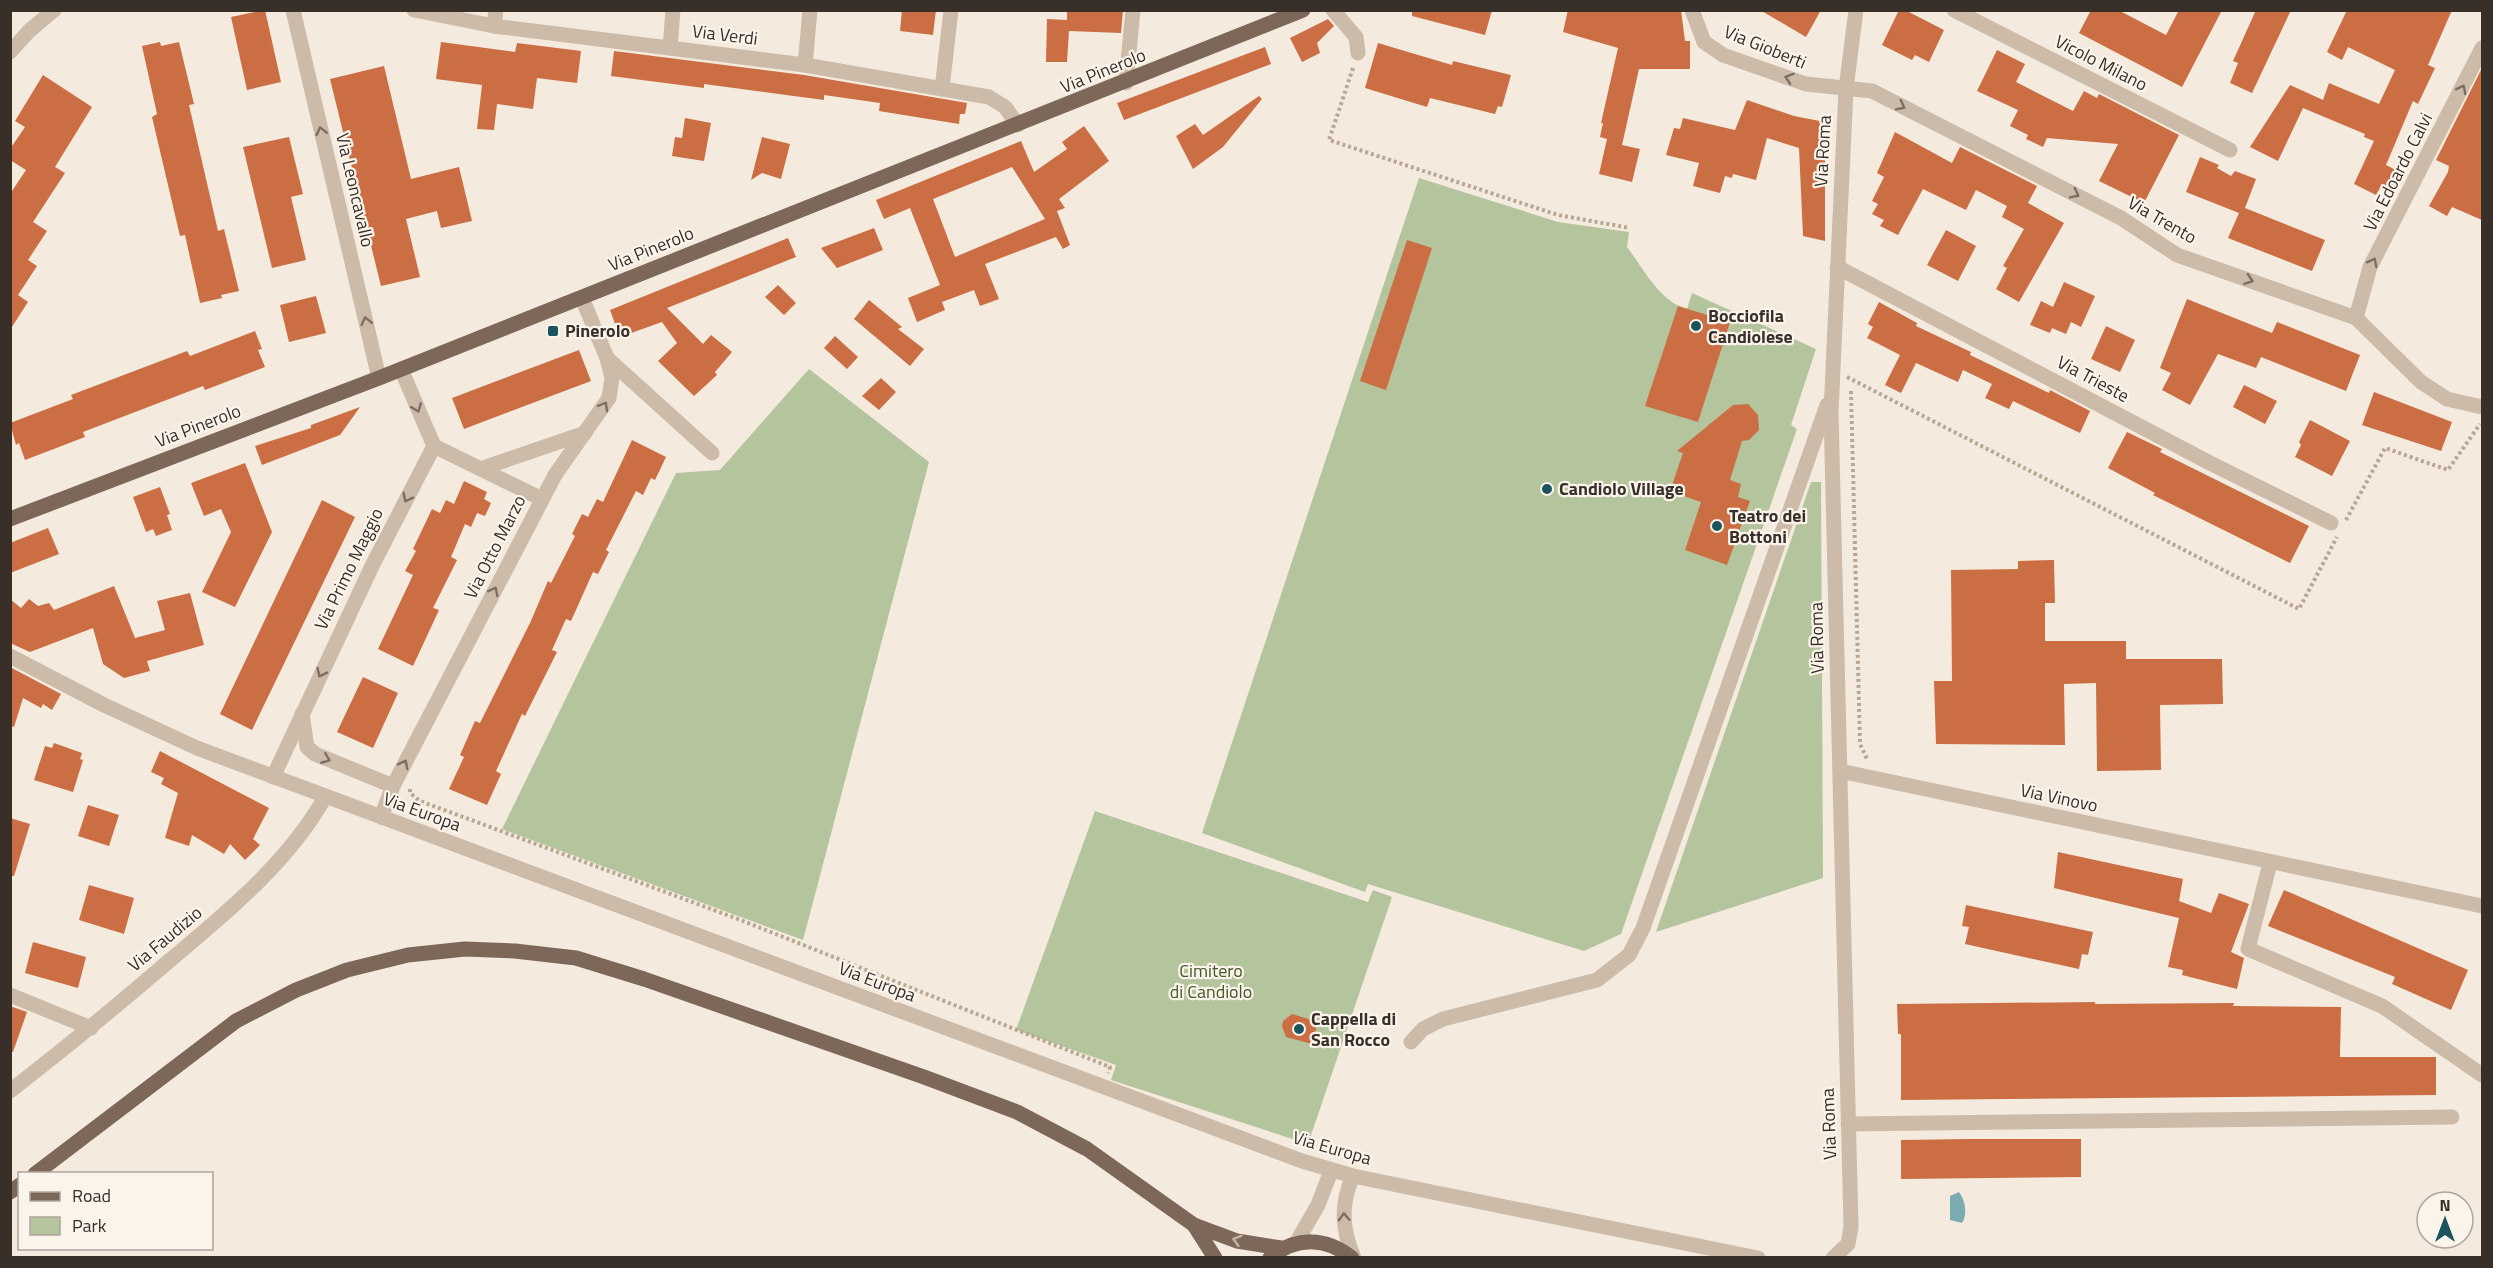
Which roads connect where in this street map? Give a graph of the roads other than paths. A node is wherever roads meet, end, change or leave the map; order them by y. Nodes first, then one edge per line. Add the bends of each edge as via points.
1 (54, 10) edge
2 (293, 10) edge
3 (414, 10) edge
4 (673, 10) edge
5 (810, 10) edge
6 (951, 10) edge
7 (1133, 10) edge
8 (1303, 10) edge
9 (1334, 10) edge
10 (1692, 10) edge
11 (1856, 10) edge
12 (1954, 10) edge
13 (434, 12) edge
14 (495, 18) edge
15 (670, 48) junction
16 (2482, 48) edge
17 (10, 52) edge
18 (1358, 53) road end
19 (805, 65) junction
20 (1126, 83) junction
21 (942, 89) junction
22 (1846, 89) junction
23 (1018, 125) junction
24 (2230, 150) dead end
25 (1837, 267) junction
26 (582, 298) junction
27 (2356, 318) junction
28 (607, 358) junction
29 (401, 369) junction
30 (379, 378) junction
31 (1832, 391) junction
32 (2482, 407) edge
33 (586, 432) junction
34 (434, 446) junction
35 (712, 453) dead end
36 (483, 468) junction
37 (542, 499) junction
38 (10, 519) edge
39 (2331, 523) dead end
40 (10, 656) edge
41 (302, 711) junction
42 (1840, 771) junction
43 (273, 777) junction
44 (393, 786) junction
45 (325, 797) junction
46 (381, 817) junction
47 (2270, 863) junction
48 (2482, 906) edge
49 (10, 995) edge
50 (91, 1028) junction
51 (1411, 1042) dead end
52 (2482, 1076) edge
53 (10, 1091) edge
54 (2452, 1117) dead end
55 (1848, 1124) junction
56 (1331, 1170) junction
57 (36, 1172) edge
58 (1353, 1176) junction
59 (1194, 1225) junction
60 (1282, 1250) edge
61 (1215, 1257) edge
62 (1353, 1257) edge
63 (1758, 1257) edge
64 (1833, 1257) edge

1 - 17 street
30 -> 2 street, Via Leoncavallo
3 - 13 street, Via Verdi
4 - 15 street
5 - 19 street
6 - 21 street
7 - 20 street
8 - 20 main road, Via Pinerolo
9 - 18 street via 1356,37
22 -> 10 street, Via Gioberti via 1806,84 1723,55 1704,42
11 - 22 street, Via Roma
12 - 24 street, Vicolo Milano
13 - 14 street, Via Verdi
14 - 15 street, Via Verdi
15 - 19 street, Via Verdi
27 -> 16 street, Via Edoardo Calvi via 2370,267
19 - 21 street, Via Verdi
20 - 23 main road, Via Pinerolo
21 - 23 street, Via Verdi via 989,97 1005,107
22 - 25 street, Via Roma
22 -> 27 street, Via Trento via 1872,91 2121,218 2177,255
23 - 26 main road, Via Pinerolo
25 - 31 street, Via Roma
25 - 39 street, Via Trieste
26 - 28 street, Via Otto Marzo
26 - 29 main road, Via Pinerolo
27 - 32 street, Via Trento via 2421,382 2447,399
33 -> 28 street, Via Otto Marzo via 609,398 612,378
28 - 35 street
29 - 30 main road, Via Pinerolo
29 -> 34 street
30 - 38 main road, Via Pinerolo
31 - 42 street, Via Roma
31 - 51 street via 1647,917 1629,955 1597,980 1443,1019 1423,1029
33 - 36 street
33 - 37 street, Via Otto Marzo
34 - 36 street
34 -> 41 street, Via Primo Maggio
36 - 37 street
44 -> 37 street, Via Otto Marzo
40 - 43 street, Via Europa via 197,748
41 - 43 street, Via Primo Maggio
41 -> 44 street via 307,747 315,754
42 - 47 street, Via Vinovo
42 - 55 street, Via Roma
43 - 45 street, Via Europa
44 - 46 street, Via Otto Marzo
45 - 46 street, Via Europa
45 - 50 street, Via Faudizio via 311,823 225,915
46 - 56 street, Via Europa
47 - 48 street, Via Vinovo
47 - 52 street via 2248,949 2382,1006
49 - 50 street
50 - 53 street, Via Faudizio
54 - 55 street
55 - 64 street, Via Roma via 1851,1227 1848,1244
56 - 58 street, Via Europa
56 - 60 street via 1318,1204
57 - 59 main road via 236,1021 296,990 347,970 408,955 465,949 576,958 1017,1112 1087,1149
62 -> 58 street via 1345,1237 1343,1213
58 - 63 street, Via Europa
60 -> 59 main road via 1237,1242
59 - 61 main road
60 - 62 main road via 1327,1243

